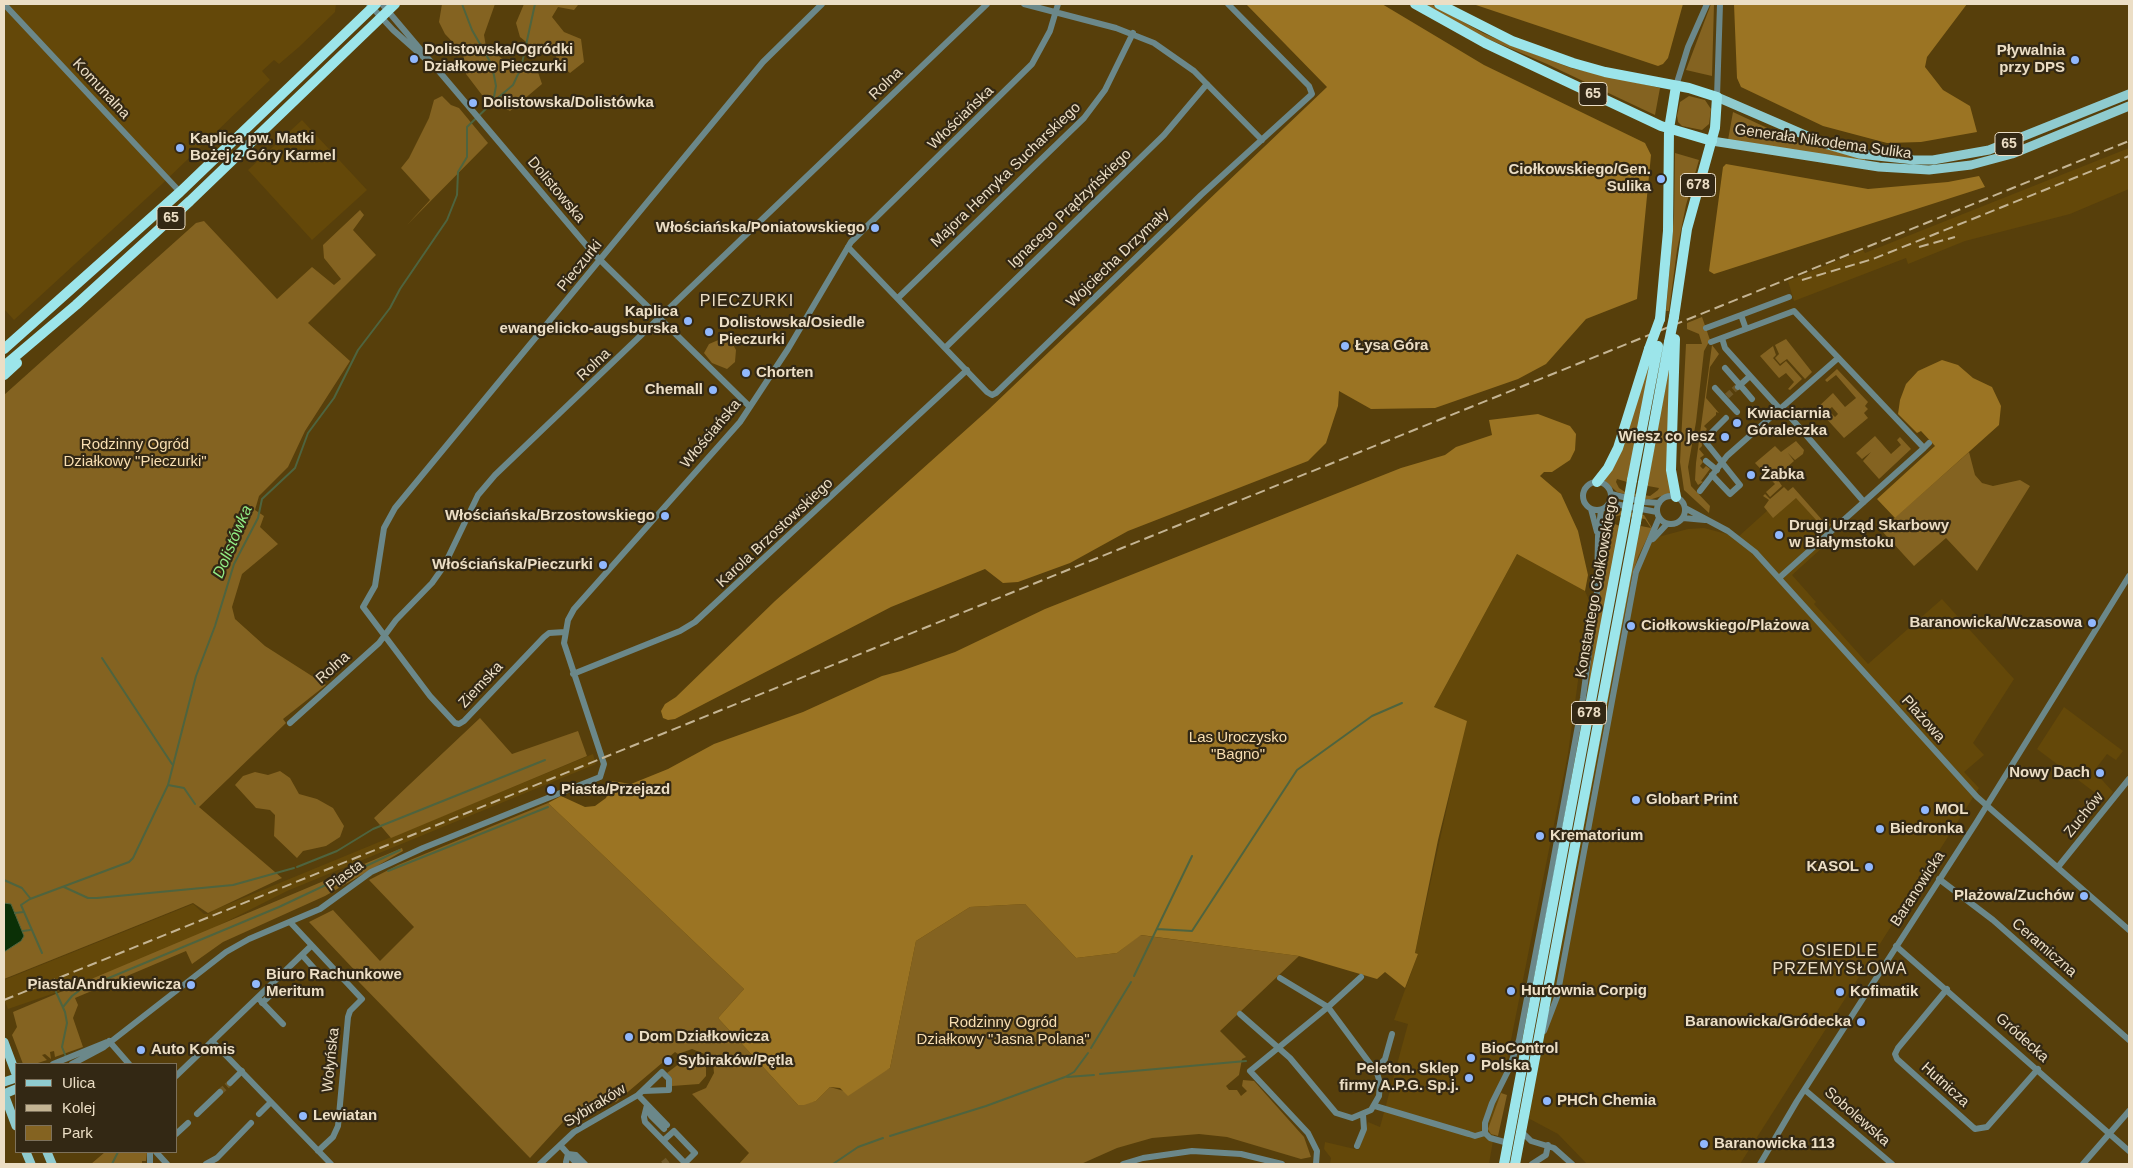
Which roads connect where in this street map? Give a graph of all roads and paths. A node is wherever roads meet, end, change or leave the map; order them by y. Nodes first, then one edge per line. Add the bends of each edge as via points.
1 (4, 4) edge
2 (822, 4) edge
3 (987, 4) edge
4 (1024, 4) edge
5 (1058, 4) edge
6 (1228, 4) edge
7 (1415, 4) edge
8 (1439, 4) edge
9 (1707, 4) edge
10 (1720, 4) edge
11 (372, 5) edge
12 (387, 9) edge
13 (1057, 12) junction
14 (1133, 33) junction
15 (434, 66) junction
16 (1207, 84) junction
17 (1676, 86) junction
18 (2129, 94) edge
19 (1717, 97) junction
20 (2129, 106) edge
21 (1669, 129) junction
22 (1262, 140) junction
23 (1712, 141) junction
24 (180, 192) junction
25 (848, 246) junction
26 (600, 261) junction
27 (1788, 297) dead end
28 (898, 298) junction
29 (76, 304) junction
30 (46, 313) junction
31 (1740, 315) junction
32 (659, 319) junction
33 (1706, 328) dead end
34 (1746, 329) junction
35 (1722, 338) junction
36 (1672, 341) junction
37 (4, 342) edge
38 (1711, 342) dead end
39 (1654, 347) junction
40 (945, 348) junction
41 (4, 349) edge
42 (1837, 359) junction
43 (4, 366) edge
44 (1725, 368) dead end
45 (967, 370) junction
46 (4, 375) edge
47 (1750, 376) junction
48 (1738, 386) junction
49 (1715, 388) dead end
50 (1752, 399) dead end
51 (750, 407) junction
52 (1780, 410) junction
53 (1736, 412) dead end
54 (1726, 418) dead end
55 (1930, 443) dead end
56 (1924, 448) junction
57 (1706, 461) dead end
58 (1721, 464) junction
59 (1714, 472) junction
60 (1637, 481) junction
61 (1597, 482) junction
62 (1700, 491) dead end
63 (1611, 494) junction
64 (1676, 497) junction
65 (1864, 502) junction
66 (1610, 503) junction
67 (1659, 503) junction
68 (1685, 508) junction
69 (1591, 509) junction
70 (1602, 510) junction
71 (1658, 515) junction
72 (1683, 518) junction
73 (1705, 520) junction
74 (1667, 524) junction
75 (1598, 536) junction
76 (1650, 542) junction
77 (2129, 576) edge
78 (1779, 578) junction
79 (564, 632) junction
80 (385, 635) junction
81 (573, 674) junction
82 (290, 723) dead end
83 (2128, 783) edge
84 (1987, 806) junction
85 (2058, 867) junction
86 (1939, 879) junction
87 (290, 922) junction
88 (2129, 930) edge
89 (311, 946) junction
90 (1896, 946) junction
91 (302, 955) junction
92 (316, 974) dead end
93 (1361, 976) dead end
94 (1280, 978) dead end
95 (1947, 988) junction
96 (275, 991) dead end
97 (260, 1000) junction
98 (1328, 1008) junction
99 (1240, 1014) dead end
100 (283, 1024) dead end
101 (1392, 1034) dead end
102 (2129, 1040) edge
103 (212, 1041) junction
104 (1539, 1041) junction
105 (4, 1042) edge
106 (109, 1042) junction
107 (1279, 1047) junction
108 (75, 1061) edge
109 (58, 1063) edge
110 (128, 1063) edge
111 (2038, 1069) junction
112 (1375, 1070) junction
113 (242, 1071) junction
114 (15, 1073) edge
115 (178, 1074) edge
116 (230, 1083) tunnel mouth
117 (1804, 1090) junction
118 (220, 1092) tunnel mouth
119 (4, 1094) edge
120 (271, 1102) junction
121 (647, 1105) junction
122 (1375, 1106) junction
123 (2129, 1112) edge
124 (197, 1114) dead end
125 (259, 1114) dead end
126 (1363, 1115) junction
127 (15, 1123) edge
128 (188, 1123) dead end
129 (251, 1123) dead end
130 (665, 1127) dead end
131 (178, 1132) edge
132 (1522, 1132) junction
133 (1485, 1133) junction
134 (2110, 1134) junction
135 (664, 1140) junction
136 (1531, 1141) junction
137 (1508, 1143) junction
138 (560, 1145) junction
139 (1548, 1145) junction
140 (1357, 1146) dead end
141 (1518, 1147) junction
142 (318, 1151) junction
143 (2129, 1152) edge
144 (157, 1153) edge
145 (676, 1153) junction
146 (568, 1154) junction
147 (669, 1159) dead end
148 (566, 1162) dead end
149 (167, 1164) edge
150 (206, 1164) edge
151 (331, 1164) edge
152 (540, 1164) edge
153 (577, 1164) edge
154 (585, 1164) edge
155 (1123, 1164) edge
156 (1282, 1164) edge
157 (1316, 1164) edge
158 (1504, 1164) edge
159 (1515, 1164) edge
160 (1532, 1164) edge
161 (1572, 1164) edge
162 (1760, 1164) edge
163 (1892, 1164) edge
164 (2083, 1164) edge

1 - 24 street, Komunalna
2 - 26 street, Pieczurki via 763,62
3 - 32 street, Rolna
4 - 13 street
5 - 13 street, Włościańska
6 - 22 street, Wojciecha Drzymały via 1312,90 1310,97
7 - 21 highway, 65 via 1478,40
8 - 17 highway, 65 via 1539,52 1605,72
9 - 17 street via 1688,47
10 - 19 street
11 - 12 street, Dolistowska
11 - 24 highway, 65
12 - 15 street, Dolistowska
12 - 15 street, Dolistowska via 418,53
12 - 29 highway, 65 via 196,194
13 - 14 street
13 - 25 street, Włościańska via 1042,48 1026,72
14 - 16 street via 1178,58
14 - 28 street, Majora Henryka Sucharskiego via 1105,90 1084,118
15 - 26 street, Dolistowska
16 - 22 street
16 - 40 street, Ignacego Prądzyńskiego via 1164,135
17 - 19 highway, 65
17 - 21 highway, 678
18 - 19 main road, Generała Nikodema Sulika / 65 via 1989,150 1933,160 1859,154 1828,145
19 - 23 highway, 678
20 - 23 main road, Generała Nikodema Sulika / 65 via 2012,154 1971,165 1928,170 1878,167
21 - 23 highway, 65
21 - 39 highway, Konstantego Ciołkowskiego / 678, bridge via 1668,231 1661,317
22 - 45 street, Wojciecha Drzymały via 992,395
23 - 36 highway, 678, bridge via 1689,220
24 - 30 highway, 65
25 - 28 street
25 - 51 street, Włościańska
26 - 32 street, Dolistowska
26 - 80 street, Pieczurki via 390,517 382,537 375,586 363,607
27 - 31 street
28 - 40 street
29 - 43 highway, 65
29 - 46 highway via 46,338
30 - 37 highway
30 - 41 highway, 65
31 - 33 street
31 - 34 street
32 - 51 street, Dolistowska
32 - 80 street, Rolna via 486,485 471,507 438,576
34 - 35 street
34 - 42 street via 1794,311
35 - 38 street
35 - 47 street via 1725,348
36 - 60 highway, Konstantego Ciołkowskiego / 678
36 - 64 highway via 1670,470
39 - 60 highway, Konstantego Ciołkowskiego / 678
39 - 61 highway via 1618,448
40 - 45 street
42 - 52 street
42 - 56 street
44 - 48 street
45 - 81 street, Karola Brzostowskiego via 695,622
47 - 48 street
47 - 52 street
48 - 50 street
49 - 53 street
51 - 79 street, Włościańska via 578,604
52 - 58 street
52 - 65 street via 1786,412
54 - 58 street via 1704,440
55 - 56 street
56 - 65 street
57 - 59 street
58 - 59 street
58 - 59 street via 1740,485 1730,494
59 - 62 street
60 - 104 highway, Konstantego Ciołkowskiego / 678, bridge via 1636,522
60 - 137 highway, Konstantego Ciołkowskiego / 678, bridge via 1625,520
61 - 63 street via 1606,486
61 - 69 street via 1583,492 1583,499
63 - 66 street
63 - 67 street
64 - 67 street via 1666,497
64 - 68 street
65 - 78 street
66 - 70 street
66 - 71 street
67 - 71 street
68 - 72 street
68 - 73 street, Plażowa via 1702,515
69 - 70 street
69 - 75 street
70 - 75 street
71 - 74 street
71 - 76 street
72 - 73 street, Plażowa
72 - 74 street via 1676,524
73 - 78 street, Plażowa via 1738,537
74 - 76 street
75 - 133 street via 1597,592 1583,698 1551,873 1519,1040 1509,1070 1492,1103
76 - 104 street via 1636,572 1557,997
77 - 84 street, Baranowicka
78 - 84 street, Plażowa
79 - 80 street, Ziemska via 556,631 544,636 459,724 450,719 430,696
79 - 81 street
80 - 82 street, Rolna
81 - 87 street, Piasta via 602,758 603,770 595,780 383,865 328,904
83 - 85 street, Zuchów
84 - 85 street, Plażowa
84 - 86 street, Baranowicka
85 - 88 street, Plażowa
86 - 90 street, Baranowicka
86 - 102 street, Ceramiczna via 1994,920
87 - 89 street
87 - 106 street, Piasta via 249,939 220,956
89 - 91 street
89 - 142 street, Wołyńska via 362,999 348,1017 338,1126 333,1137
90 - 95 street, Gródecka
90 - 117 street, Baranowicka
91 - 92 street
91 - 97 street
93 - 98 street
94 - 98 street
95 - 111 street, Gródecka
95 - 111 street, Hutnicza via 1895,1054 1975,1129 1987,1127
96 - 97 street
97 - 100 street
97 - 103 street
98 - 107 street
98 - 112 street
99 - 107 street
101 - 112 street via 1385,1059
103 - 113 street
103 - 115 street
104 - 132 highway, Konstantego Ciołkowskiego / 678
105 - 114 main road
106 - 108 street, Piasta
106 - 110 street
107 - 126 street via 1336,1113 1352,1118
107 - 157 street via 1250,1071 1311,1137 1317,1151
108 - 109 street, Piasta
111 - 134 street, Gródecka
112 - 122 street via 1380,1088
113 - 116 street
113 - 120 street
117 - 162 street, Baranowicka
117 - 163 street, Sobolewska
118 - 124 street
119 - 127 main road
120 - 125 street
120 - 142 street
121 - 130 street via 651,1116
121 - 135 street via 644,1120
121 - 138 street, Sybiraków via 640,1093 581,1126
122 - 126 street
122 - 133 street via 1475,1136
123 - 134 street
126 - 140 street via 1364,1129
128 - 131 street
129 - 150 street via 218,1158
132 - 136 street
132 - 141 highway, Konstantego Ciołkowskiego / 678
133 - 137 street via 1490,1138
134 - 143 street, Gródecka
134 - 164 street
135 - 145 street
135 - 145 street via 674,1132 695,1153 685,1163
136 - 139 street
136 - 141 street
137 - 158 highway, Konstantego Ciołkowskiego / 678
138 - 146 street
138 - 152 street, Sybiraków
139 - 160 street via 1546,1155
139 - 161 street
141 - 159 highway, Konstantego Ciołkowskiego / 678
142 - 151 street
144 - 149 street
145 - 147 street
146 - 148 street
146 - 153 street
146 - 154 street via 576,1155
155 - 156 street via 1192,1151 1241,1154

